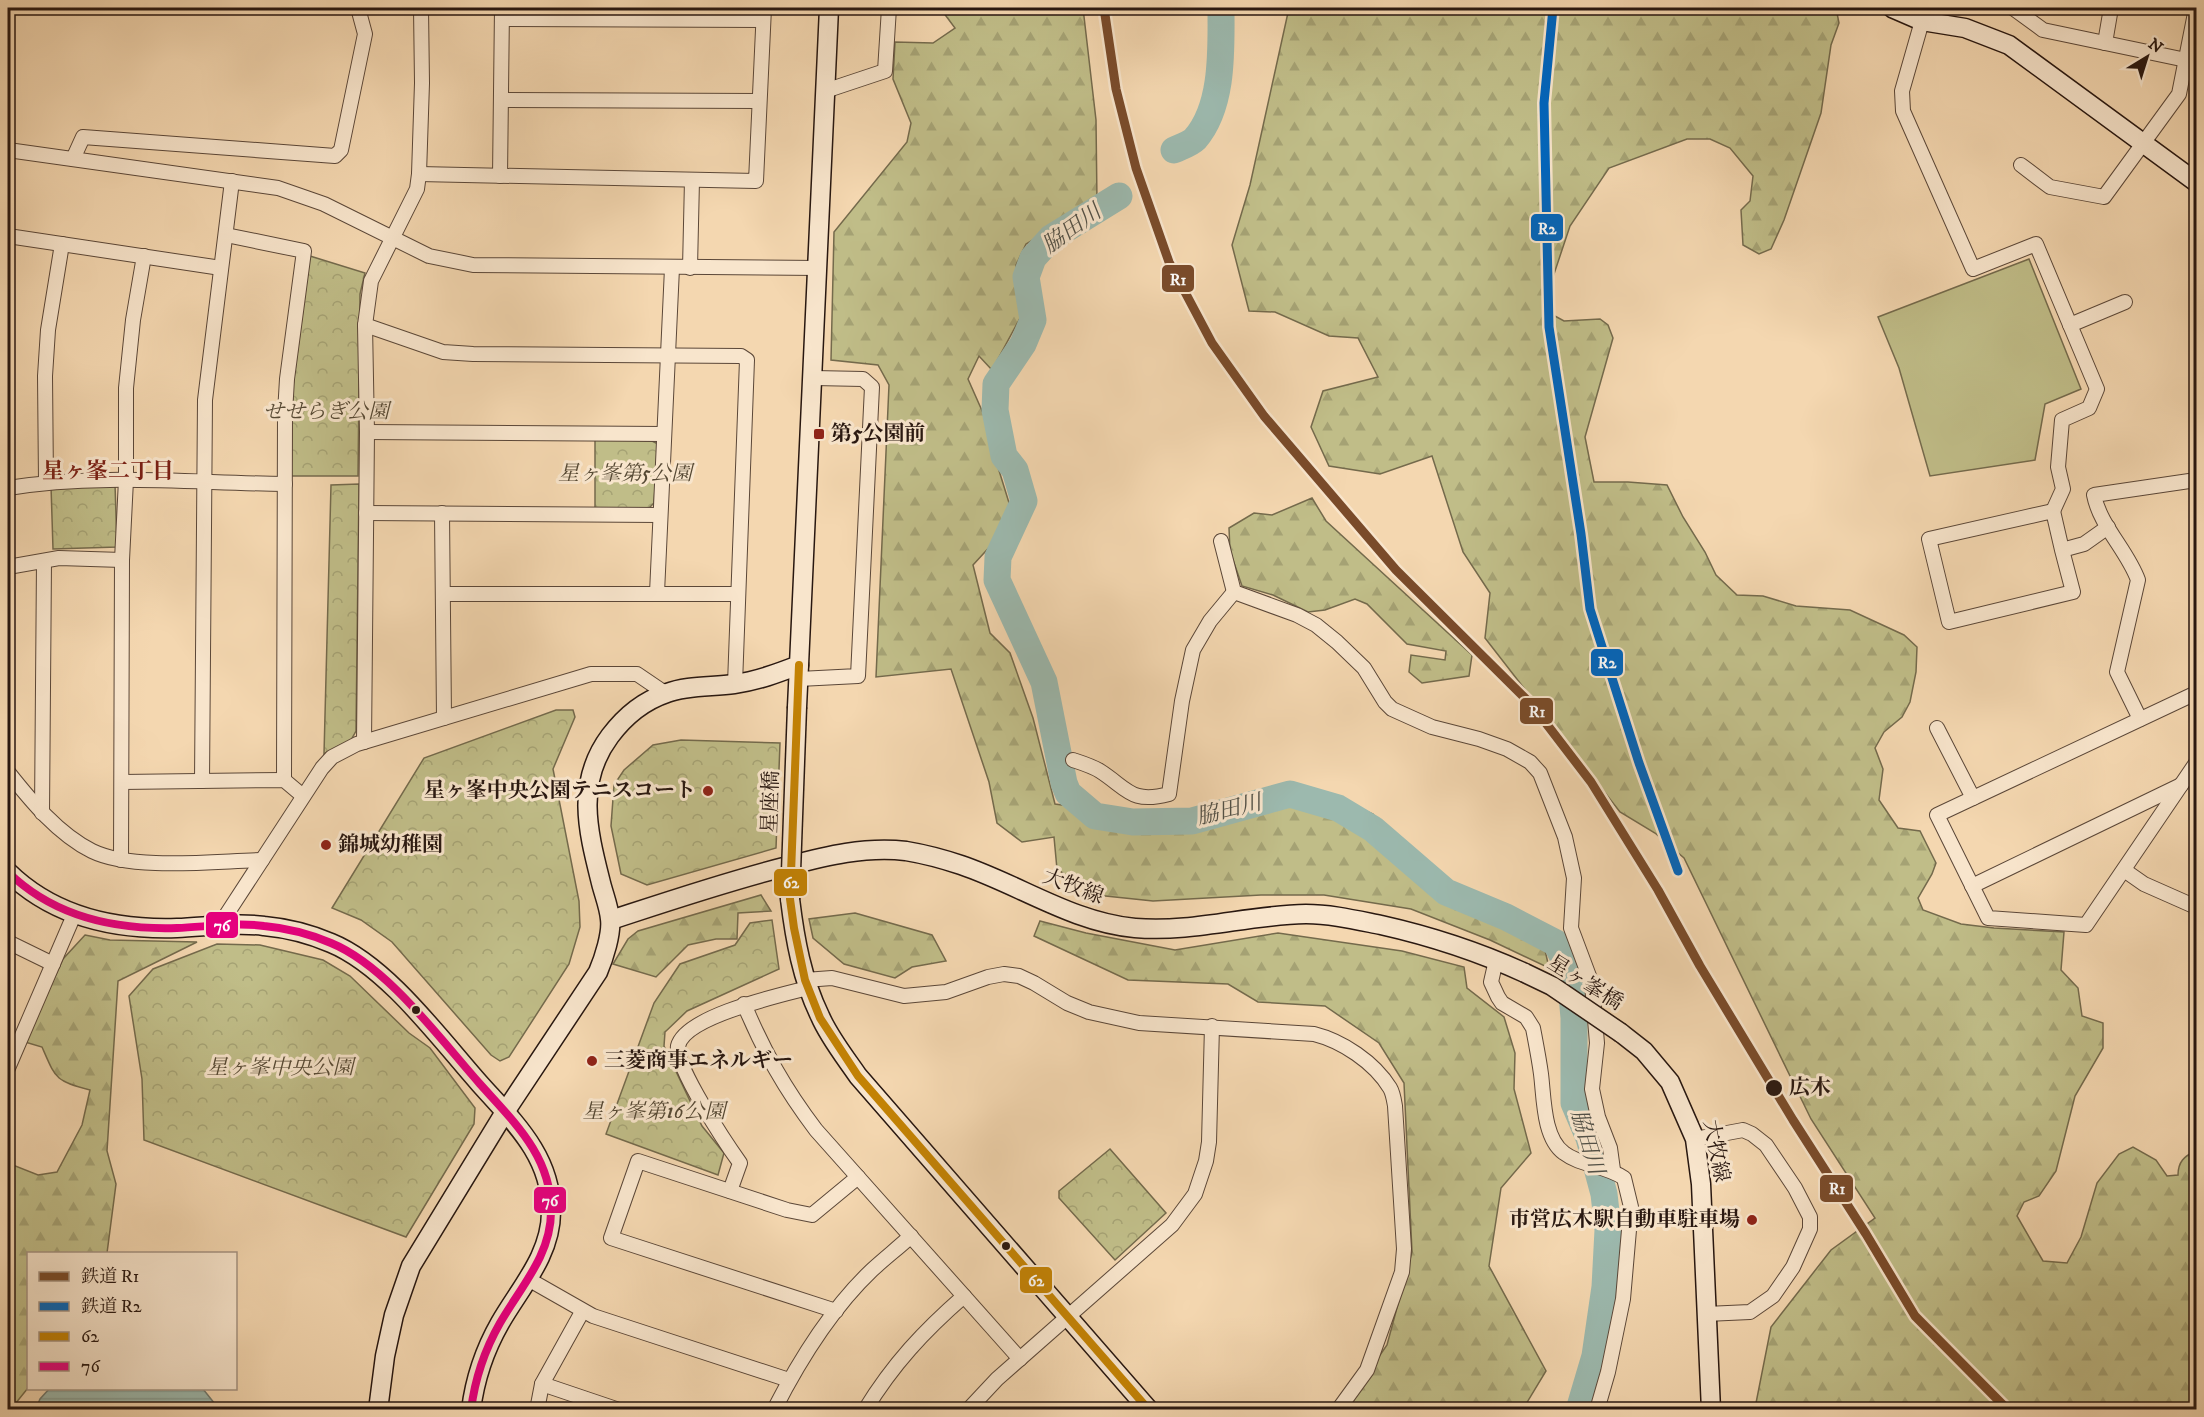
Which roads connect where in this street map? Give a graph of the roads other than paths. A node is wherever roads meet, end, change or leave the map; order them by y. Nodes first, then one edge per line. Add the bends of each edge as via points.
1 (358, 8) edge
2 (422, 8) edge
3 (829, 8) edge
4 (889, 8) edge
5 (1892, 8) edge
6 (2013, 8) edge
7 (2111, 8) edge
8 (2196, 8) edge
9 (502, 13) edge
10 (2029, 13) edge
11 (684, 14) edge
12 (763, 14) edge
13 (1922, 21) junction
14 (2105, 43) junction
15 (2186, 60) junction
16 (825, 91) junction
17 (501, 99) junction
18 (759, 101) junction
19 (2144, 143) junction
20 (8, 150) edge
21 (73, 159) junction
22 (2021, 165) dead end
23 (419, 174) junction
24 (500, 176) junction
25 (692, 180) junction
26 (232, 181) junction
27 (2196, 182) edge
28 (8, 236) edge
29 (226, 236) junction
30 (391, 239) junction
31 (62, 244) junction
32 (144, 256) junction
33 (672, 267) junction
34 (221, 268) junction
35 (690, 268) junction
36 (819, 268) junction
37 (2125, 302) dead end
38 (365, 325) junction
39 (2070, 325) junction
40 (668, 356) junction
41 (813, 378) junction
42 (367, 432) junction
43 (664, 434) junction
44 (126, 480) junction
45 (2196, 480) edge
46 (46, 482) junction
47 (204, 483) junction
48 (285, 484) junction
49 (8, 488) edge
50 (2053, 511) junction
51 (366, 513) junction
52 (442, 513) junction
53 (660, 515) junction
54 (2108, 527) junction
55 (1221, 541) dead end
56 (2062, 550) junction
57 (122, 560) junction
58 (44, 561) junction
59 (8, 567) edge
60 (1234, 592) junction
61 (657, 593) junction
62 (443, 594) junction
63 (738, 594) junction
64 (799, 672) junction
65 (735, 684) junction
66 (665, 693) junction
67 (2195, 698) edge
68 (444, 718) junction
69 (2140, 719) junction
70 (1937, 728) dead end
71 (364, 742) junction
72 (1073, 760) dead end
73 (2196, 763) edge
74 (8, 772) edge
75 (284, 780) junction
76 (202, 781) junction
77 (122, 782) junction
78 (2182, 785) junction
79 (303, 796) junction
80 (1972, 798) junction
81 (42, 813) junction
82 (122, 860) junction
83 (261, 860) junction
84 (2124, 870) junction
85 (8, 872) edge
86 (1972, 886) junction
87 (2196, 907) edge
88 (74, 915) junction
89 (610, 920) junction
90 (219, 926) junction
91 (8, 942) edge
92 (1496, 960) junction
93 (53, 964) junction
94 (1525, 973) joint
95 (807, 984) junction
96 (744, 1004) junction
97 (1212, 1026) junction
98 (1621, 1033) joint
99 (8, 1068) edge
100 (505, 1112) junction
101 (1695, 1138) junction
102 (1613, 1170) junction
103 (858, 1177) junction
104 (730, 1191) junction
105 (911, 1236) junction
106 (528, 1279) junction
107 (964, 1296) junction
108 (836, 1311) junction
109 (582, 1312) junction
110 (1706, 1314) junction
111 (1069, 1317) junction
112 (1020, 1359) junction
113 (789, 1380) junction
114 (542, 1384) junction
115 (378, 1410) edge
116 (471, 1410) edge
117 (537, 1410) edge
118 (619, 1410) edge
119 (774, 1410) edge
120 (865, 1410) edge
121 (968, 1410) edge
122 (1149, 1410) edge
123 (1338, 1410) edge
124 (1597, 1410) edge
125 (1711, 1410) edge

1 - 21 street via 365,34 341,150 335,156 83,137
2 - 23 street
3 - 16 street, 星座橋
4 - 16 street via 885,71
5 - 13 street
6 - 10 street
7 - 14 street
8 - 15 street
9 - 11 street
9 - 17 street
10 - 14 street via 2043,30
11 - 12 street
12 - 18 street
13 - 19 street via 1965,28 2009,45
13 - 39 street via 1902,91 1903,111 1973,268 2036,244
14 - 15 street
15 - 19 street via 2179,94
16 - 36 street, 星座橋
17 - 18 street
17 - 24 street
18 - 25 street via 756,181
19 - 22 street via 2104,196 2050,187
19 - 27 street
20 - 21 street
21 - 26 street
23 - 24 street
23 - 30 street via 412,201
24 - 25 street
25 - 35 street
26 - 29 street
26 - 30 street via 304,196
28 - 31 street
29 - 34 street
29 - 48 street via 304,251 287,380
30 - 33 street via 429,256 472,266
30 - 38 street via 371,281
31 - 32 street
31 - 46 street via 48,330
32 - 34 street
32 - 44 street via 126,388
33 - 35 street
33 - 40 street
34 - 47 street via 205,400
35 - 36 street
36 - 41 street, 星座橋
37 - 39 street
38 - 40 street via 443,352
38 - 42 street
39 - 50 street via 2097,389 2088,408 2062,420 2058,467 2063,489
40 - 43 street
40 - 63 street via 741,356 747,360
41 - 64 street, 星座橋
41 - 64 street via 863,379 872,387 859,664 858,676
42 - 43 street
42 - 51 street
43 - 53 street
44 - 46 street
44 - 47 street
44 - 57 street
45 - 54 street via 2094,495 2097,511
46 - 49 street
47 - 48 street
47 - 76 street
48 - 75 street
50 - 56 street
50 - 56 street via 1929,539 1949,621 2073,592
51 - 52 street
51 - 71 street
52 - 53 street
52 - 62 street
53 - 61 street
54 - 56 street via 2084,544
54 - 69 street via 2138,580 2117,672
55 - 60 street
57 - 58 street
57 - 77 street
58 - 59 street
58 - 81 street
60 - 72 street via 1193,650 1169,794 1134,796 1098,770
60 - 102 street via 1316,626 1364,668 1392,709 1432,727 1507,749 1530,762 1540,773 1565,837 1574,878 1571,928 1592,984 1597,1043 1592,1089
61 - 62 street
61 - 63 street
62 - 68 street
63 - 65 street
64 - 65 street
64 - 95 street, 星座橋, bridge via 790,898 797,949
65 - 66 street
66 - 68 street via 637,674 591,674
66 - 89 street via 621,720 604,743 587,786 592,848
67 - 69 street
68 - 71 street
69 - 80 street
70 - 80 street
71 - 79 street via 332,757
73 - 78 street
74 - 81 street
75 - 76 street
75 - 79 street
76 - 77 street
77 - 82 street
78 - 84 street
78 - 86 street
79 - 83 street
80 - 86 street via 1937,815
81 - 82 street via 80,844
82 - 83 street
83 - 90 street
84 - 86 street via 2086,925 1988,918
84 - 87 street via 2144,884
85 - 88 street via 36,895
88 - 90 street via 117,926
88 - 93 street
89 - 92 street, 大牧線 via 801,862 845,852 890,850 962,866 1089,920 1114,925 1179,928 1275,916 1327,915 1414,932
89 - 100 street via 605,956 598,972
90 - 100 street via 262,925 306,934 362,960 403,998
91 - 93 street
92 - 94 street, 大牧線
92 - 102 street via 1491,982 1498,997 1526,1017 1533,1028 1547,1126 1562,1152
93 - 99 street
94 - 98 street, 星ヶ峯橋, bridge via 1552,986
95 - 96 street
95 - 97 street via 832,978 904,996 946,992 1004,974 1019,976 1089,1012 1139,1023
95 - 111 street, 星座橋 via 820,1018 858,1076
96 - 103 street via 761,1046 788,1093
96 - 104 street via 689,1031 678,1050 716,1130 740,1163
97 - 111 street via 1209,1142 1195,1194 1172,1226
97 - 123 street via 1334,1039 1379,1074 1391,1089 1404,1249 1402,1272 1367,1370
98 - 101 street, 大牧線 via 1644,1051 1670,1082
100 - 106 street via 537,1151 552,1193 549,1237
100 - 115 street via 411,1266 394,1315
101 - 110 street, 大牧線 via 1701,1184
101 - 110 street via 1743,1131 1752,1134 1766,1145 1810,1217 1810,1229 1793,1267 1773,1296 1749,1312
102 - 124 street via 1623,1178 1631,1207 1623,1299
103 - 104 street via 812,1215
103 - 105 street
104 - 108 street via 638,1161 611,1238
105 - 107 street
105 - 108 street via 872,1270
106 - 109 street
106 - 116 street via 484,1355
107 - 112 street
107 - 120 street via 912,1344
108 - 113 street
109 - 113 street
109 - 114 street
110 - 125 street, 大牧線
111 - 112 street
111 - 122 street, 星座橋
112 - 121 street
113 - 119 street
114 - 117 street
114 - 118 street

